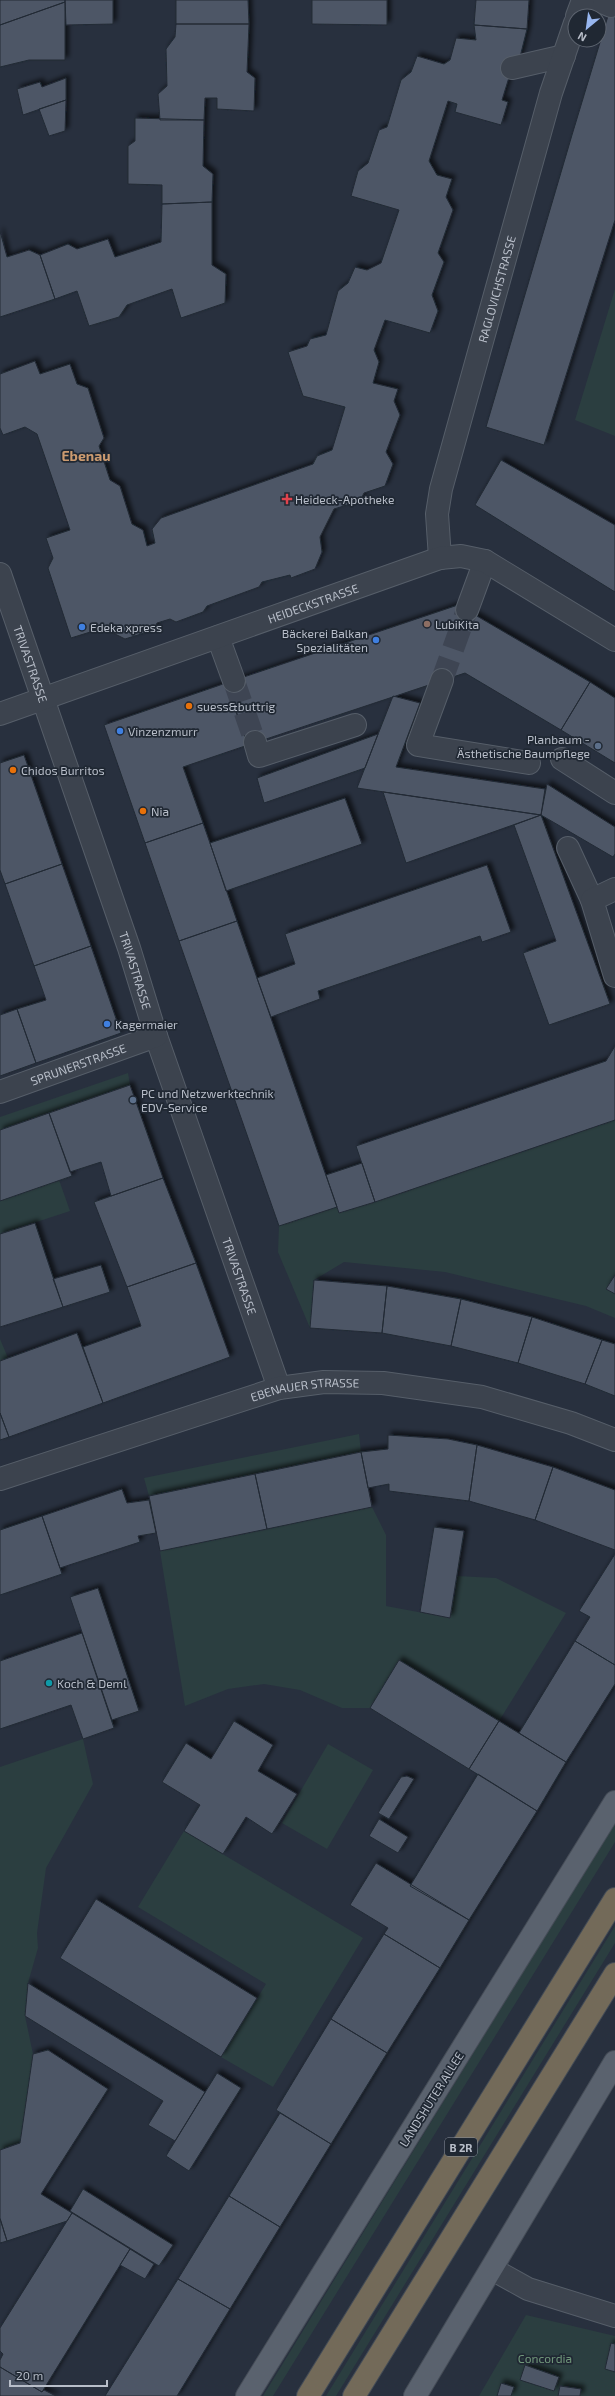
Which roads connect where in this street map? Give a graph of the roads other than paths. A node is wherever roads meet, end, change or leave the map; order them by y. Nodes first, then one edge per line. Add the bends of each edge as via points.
1 (567, 47) edge
2 (564, 56) junction
3 (512, 68) dead end
4 (440, 558) junction
5 (484, 561) junction
6 (0, 574) edge
7 (467, 610) tunnel mouth
8 (218, 636) junction
9 (615, 640) edge
10 (442, 680) tunnel mouth
11 (234, 681) tunnel mouth
12 (44, 699) junction
13 (0, 714) edge
14 (355, 726) dead end
15 (255, 742) tunnel mouth
16 (562, 759) dead end
17 (529, 763) dead end
18 (615, 792) edge
19 (568, 848) dead end
20 (615, 888) edge
21 (592, 900) junction
22 (615, 976) edge
23 (156, 1036) junction
24 (0, 1092) edge
25 (279, 1388) junction
26 (615, 1440) edge
27 (0, 1479) edge
28 (615, 1802) edge
29 (615, 1899) edge
30 (615, 1974) edge
31 (615, 2062) edge
32 (492, 2269) junction
33 (615, 2316) edge
34 (247, 2396) edge
35 (308, 2396) edge
36 (354, 2396) edge
37 (415, 2396) edge

1 - 2 street, RAGLOVICHSTRASSE
2 - 3 street
2 - 4 street, RAGLOVICHSTRASSE via 551,93 441,489 437,514
4 - 5 street, HEIDECKSTRASSE via 461,556
4 - 8 street, HEIDECKSTRASSE
5 - 7 street
5 - 9 street, HEIDECKSTRASSE
6 - 12 street, TRIVASTRASSE
8 - 11 street
8 - 12 street, HEIDECKSTRASSE
10 - 17 street via 418,745
12 - 13 street, HEIDECKSTRASSE
12 - 23 street, TRIVASTRASSE via 129,948
14 - 15 street via 259,756
16 - 18 street
19 - 21 street
20 - 21 street
21 - 22 street
23 - 24 street, SPRUNERSTRASSE
23 - 25 street, TRIVASTRASSE
25 - 26 street, EBENAUER STRASSE via 324,1382 383,1383 482,1397 571,1423
25 - 27 street, EBENAUER STRASSE
28 - 34 main road, LANDSHUTER ALLEE
29 - 35 highway, B 2R
30 - 36 highway
31 - 32 main road
32 - 33 street via 528,2289
32 - 37 main road

